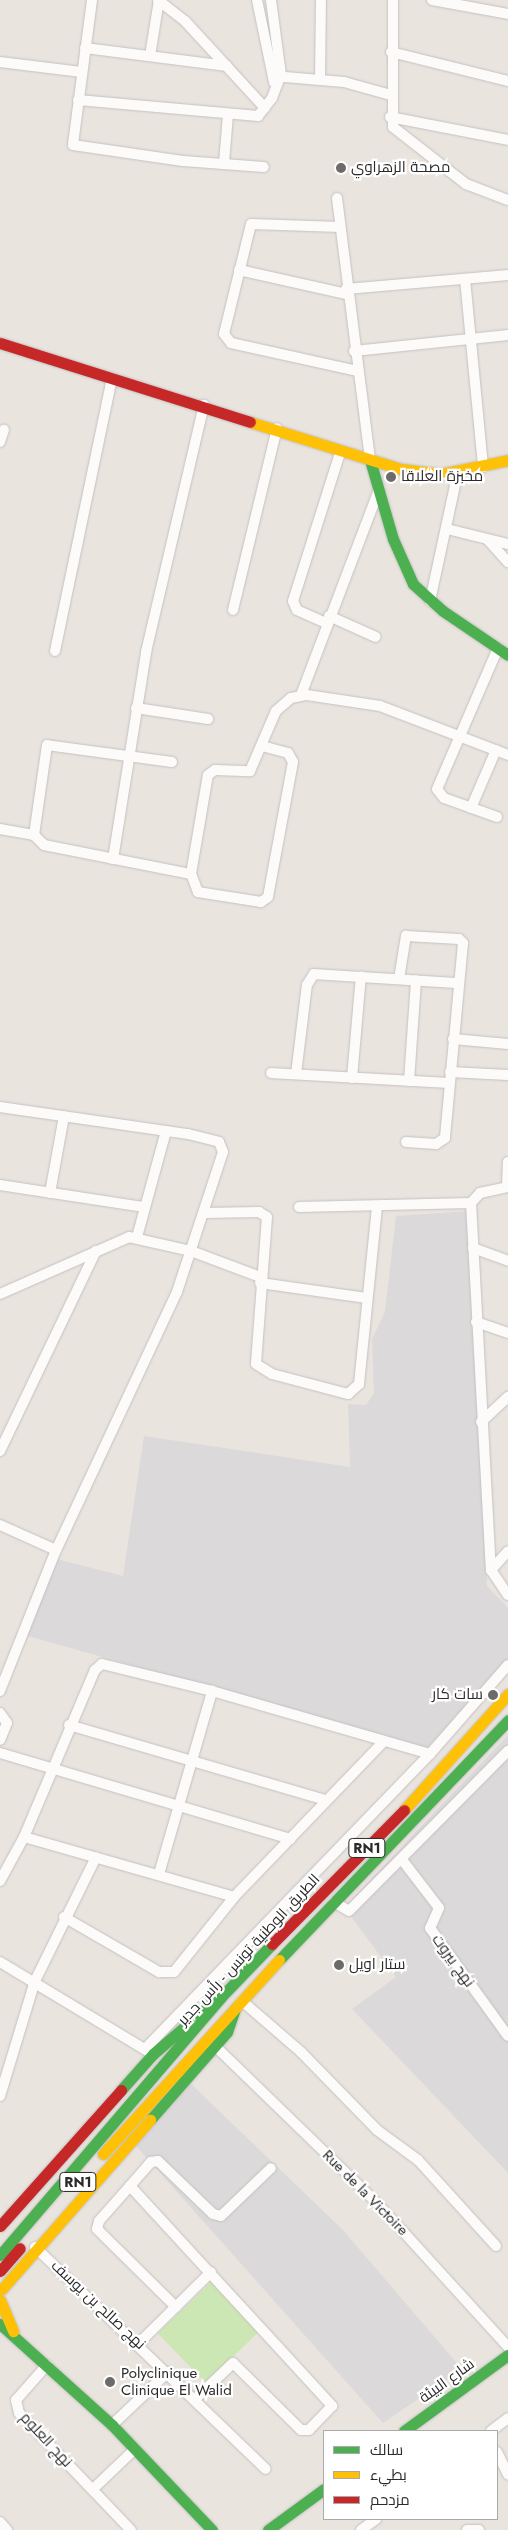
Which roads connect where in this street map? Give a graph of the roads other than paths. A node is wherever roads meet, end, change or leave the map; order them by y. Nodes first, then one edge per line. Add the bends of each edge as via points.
1 (92, 0) edge
2 (159, 0) edge
3 (257, 0) edge
4 (271, 0) edge
5 (321, 0) edge
6 (393, 0) edge
7 (432, 0) edge
8 (508, 14) edge
9 (85, 48) junction
10 (391, 52) junction
11 (150, 56) junction
12 (0, 62) edge
13 (227, 66) junction
14 (82, 72) junction
15 (277, 75) junction
16 (320, 79) junction
17 (508, 82) edge
18 (391, 95) junction
19 (78, 100) junction
20 (264, 108) junction
21 (228, 114) junction
22 (390, 117) junction
23 (508, 140) edge
24 (224, 163) junction
25 (264, 167) dead end
26 (337, 198) dead end
27 (508, 200) edge
28 (340, 227) junction
29 (239, 270) junction
30 (508, 275) edge
31 (466, 279) junction
32 (346, 291) junction
33 (508, 335) edge
34 (471, 338) junction
35 (0, 343) edge
36 (354, 352) junction
37 (357, 371) junction
38 (112, 378) junction
39 (204, 405) junction
40 (277, 428) junction
41 (4, 430) dead end
42 (0, 442) edge
43 (341, 450) junction
44 (370, 460) junction
45 (508, 460) edge
46 (483, 467) junction
47 (458, 472) junction
48 (378, 492) junction
49 (447, 529) junction
50 (488, 540) junction
51 (508, 544) edge
52 (508, 562) edge
53 (430, 601) junction
54 (233, 610) dead end
55 (328, 620) junction
56 (376, 637) dead end
57 (498, 648) junction
58 (55, 651) dead end
59 (508, 655) edge
60 (301, 695) junction
61 (136, 708) junction
62 (208, 719) dead end
63 (458, 736) junction
64 (262, 746) junction
65 (496, 750) junction
66 (130, 754) junction
67 (508, 755) edge
68 (172, 762) dead end
69 (471, 808) junction
70 (497, 817) dead end
71 (0, 828) edge
72 (34, 835) junction
73 (113, 859) junction
74 (191, 874) junction
75 (361, 976) junction
76 (399, 979) junction
77 (416, 980) junction
78 (459, 984) junction
79 (453, 1038) junction
80 (508, 1044) edge
81 (450, 1072) junction
82 (271, 1073) dead end
83 (296, 1074) junction
84 (508, 1076) edge
85 (352, 1078) junction
86 (409, 1080) junction
87 (449, 1083) junction
88 (0, 1107) edge
89 (64, 1116) junction
90 (166, 1131) junction
91 (406, 1142) dead end
92 (508, 1162) edge
93 (0, 1185) edge
94 (508, 1187) edge
95 (50, 1193) junction
96 (471, 1203) junction
97 (144, 1207) junction
98 (299, 1207) dead end
99 (377, 1207) junction
100 (205, 1213) junction
101 (137, 1237) junction
102 (473, 1248) junction
103 (96, 1251) junction
104 (191, 1251) junction
105 (508, 1261) edge
106 (260, 1280) junction
107 (0, 1294) edge
108 (367, 1298) junction
109 (476, 1322) junction
110 (508, 1333) edge
111 (508, 1397) edge
112 (482, 1422) junction
113 (0, 1452) edge
114 (0, 1526) edge
115 (56, 1550) junction
116 (508, 1551) edge
117 (491, 1570) junction
118 (508, 1594) edge
119 (508, 1665) edge
120 (0, 1691) edge
121 (212, 1691) junction
122 (508, 1694) edge
123 (0, 1713) edge
124 (508, 1720) edge
125 (70, 1725) junction
126 (0, 1740) edge
127 (384, 1741) junction
128 (508, 1751) edge
129 (0, 1753) edge
130 (430, 1754) junction
131 (191, 1760) junction
132 (50, 1769) junction
133 (326, 1800) junction
134 (180, 1804) junction
135 (24, 1837) junction
136 (291, 1839) junction
137 (96, 1857) junction
138 (403, 1861) junction
139 (159, 1874) junction
140 (0, 1881) edge
141 (234, 1897) junction
142 (334, 1902) junction
143 (64, 1917) junction
144 (0, 1962) edge
145 (35, 1981) junction
146 (221, 1997) junction
147 (238, 2005) junction
148 (508, 2036) edge
149 (215, 2046) junction
150 (149, 2052) junction
151 (0, 2096) edge
152 (271, 2168) dead end
153 (130, 2186) junction
154 (0, 2226) edge
155 (496, 2246) dead end
156 (35, 2247) junction
157 (0, 2255) edge
158 (0, 2271) edge
159 (211, 2272) junction
160 (0, 2275) edge
161 (1, 2295) edge
162 (176, 2307) junction
163 (0, 2324) edge
164 (13, 2331) junction
165 (139, 2343) junction
166 (508, 2347) edge
167 (508, 2355) edge
168 (47, 2365) junction
169 (168, 2372) junction
170 (195, 2399) junction
171 (508, 2418) edge
172 (112, 2425) junction
173 (405, 2430) edge
174 (492, 2430) edge
175 (135, 2449) junction
176 (498, 2454) edge
177 (266, 2469) dead end
178 (508, 2475) edge
179 (93, 2489) junction
180 (323, 2490) edge
181 (375, 2520) edge
182 (0, 2522) edge
183 (202, 2524) edge
184 (7, 2530) edge
185 (131, 2530) edge
186 (212, 2530) edge
187 (268, 2530) edge
188 (361, 2530) edge
189 (467, 2530) edge
190 (479, 2530) edge

1 - 9 street
2 - 11 street
2 - 13 street
3 - 15 street
4 - 15 street
5 - 16 street
6 - 10 street
7 - 8 street
9 - 11 street
9 - 14 street
10 - 17 street
10 - 18 street
11 - 13 street
12 - 14 street
13 - 20 street
14 - 19 street
15 - 16 street
15 - 20 street via 277,88
16 - 18 street
18 - 22 street
19 - 21 street
19 - 24 street via 72,141 75,147
20 - 21 street via 258,116
21 - 24 street
22 - 23 street
22 - 27 street via 395,130 466,184
24 - 25 street
26 - 28 street
28 - 29 street via 254,222 248,227
28 - 32 street
29 - 32 street
29 - 37 street via 226,340
30 - 31 street
31 - 32 street
31 - 34 street
32 - 36 street
33 - 34 street
34 - 36 street
34 - 46 street
35 - 38 main road
36 - 37 street
37 - 44 street
38 - 39 main road
38 - 58 street
39 - 40 main road
39 - 61 street
40 - 43 main road
40 - 54 street
41 - 42 street
43 - 44 main road
43 - 55 street via 293,601 299,612
44 - 47 main road via 425,474
44 - 48 main road
45 - 46 main road
46 - 47 main road
47 - 49 street
48 - 53 main road via 404,569
48 - 55 street
49 - 50 street
49 - 53 street
50 - 51 street
50 - 52 street
53 - 57 main road
55 - 56 street
55 - 60 street
57 - 59 main road
57 - 63 street
60 - 63 street via 380,706
60 - 64 street via 286,700 276,711
61 - 62 street
61 - 66 street
63 - 65 street
63 - 69 street via 437,791
64 - 74 street via 246,773 215,770 208,774
64 - 74 street via 288,753 293,762 268,898 261,902 200,893 193,889
65 - 67 street
65 - 69 street
66 - 68 street
66 - 72 street via 47,745
66 - 73 street
69 - 70 street
71 - 72 street
72 - 73 street via 44,845
73 - 74 street
75 - 76 street
75 - 83 street via 319,972 311,976
75 - 85 street
76 - 77 street
76 - 78 street via 402,942 413,935 460,940
77 - 78 street
77 - 86 street
78 - 79 street
79 - 80 street
79 - 81 street
81 - 84 street
81 - 87 street
82 - 83 street
83 - 85 street
85 - 86 street
86 - 87 street
87 - 91 street via 443,1140 432,1144
88 - 89 street
89 - 90 street
89 - 95 street
90 - 97 street
90 - 100 street via 222,1147
92 - 94 street
93 - 95 street
94 - 96 street via 480,1192
95 - 97 street
96 - 99 street
96 - 102 street
97 - 101 street
98 - 99 street
99 - 108 street
100 - 104 street
100 - 106 street via 264,1214
101 - 103 street
101 - 104 street
102 - 105 street
102 - 109 street
103 - 107 street
103 - 113 street
104 - 106 street
104 - 115 street via 162,1324
106 - 108 street
106 - 108 street via 256,1364 272,1374 338,1393 351,1393 359,1384
109 - 110 street
109 - 112 street
111 - 112 street
112 - 117 street
114 - 115 street
115 - 120 street
116 - 117 street
117 - 118 street
119 - 130 street
121 - 125 street via 102,1664 94,1670
121 - 127 street
121 - 131 street
122 - 146 main road, الطريق الوطنية تونس - رأس جدير / RN1 via 429,1784
123 - 126 street via 7,1723
124 - 142 main road, الطريق الوطنية تونس - رأس جدير / RN1
125 - 131 street
125 - 132 street
127 - 130 street
127 - 133 street
128 - 138 street
129 - 132 street
130 - 150 street
131 - 133 street
131 - 134 street
132 - 134 street
132 - 135 street
133 - 136 street
134 - 136 street
134 - 139 street
135 - 137 street
135 - 140 street
136 - 141 street
137 - 139 street
137 - 143 street
138 - 142 street via 349,1911
138 - 148 street, نهج بيروت via 439,1908 430,1928
139 - 141 street
141 - 143 street via 168,1974
142 - 147 main road, الطريق الوطنية تونس - رأس جدير / RN1
143 - 145 street
144 - 145 street
145 - 150 street
145 - 151 street
146 - 150 main road via 191,2016
146 - 157 main road, الطريق الوطنية تونس - رأس جدير / RN1
147 - 149 main road via 227,2032
147 - 155 street via 301,2052 377,2130 418,2160
147 - 158 main road, الطريق الوطنية تونس - رأس جدير / RN1
149 - 156 main road via 133,2144
149 - 166 street, Rue de la Victoire via 378,2204
150 - 154 main road
152 - 153 street via 221,2216 213,2214 158,2161 151,2162
153 - 159 street
153 - 162 street via 99,2221 98,2229
156 - 161 main road
156 - 165 street, نهج صالح بن يوسف
159 - 162 street
159 - 170 street via 332,2406 310,2430 301,2430 233,2363
160 - 161 main road
161 - 164 main road
162 - 165 street
163 - 164 main road
164 - 168 main road
165 - 169 street, نهج صالح بن يوسف
167 - 173 main road, شارع البيئة
168 - 172 main road
168 - 179 street, نهج العلوم via 15,2406
169 - 170 street, نهج صالح بن يوسف
169 - 172 street
170 - 177 street, نهج صالح بن يوسف
171 - 174 street
172 - 175 main road
175 - 179 street
175 - 183 main road
176 - 178 street
179 - 185 street, نهج العلوم
180 - 187 main road
181 - 188 street
182 - 184 street
183 - 186 main road
189 - 190 street

